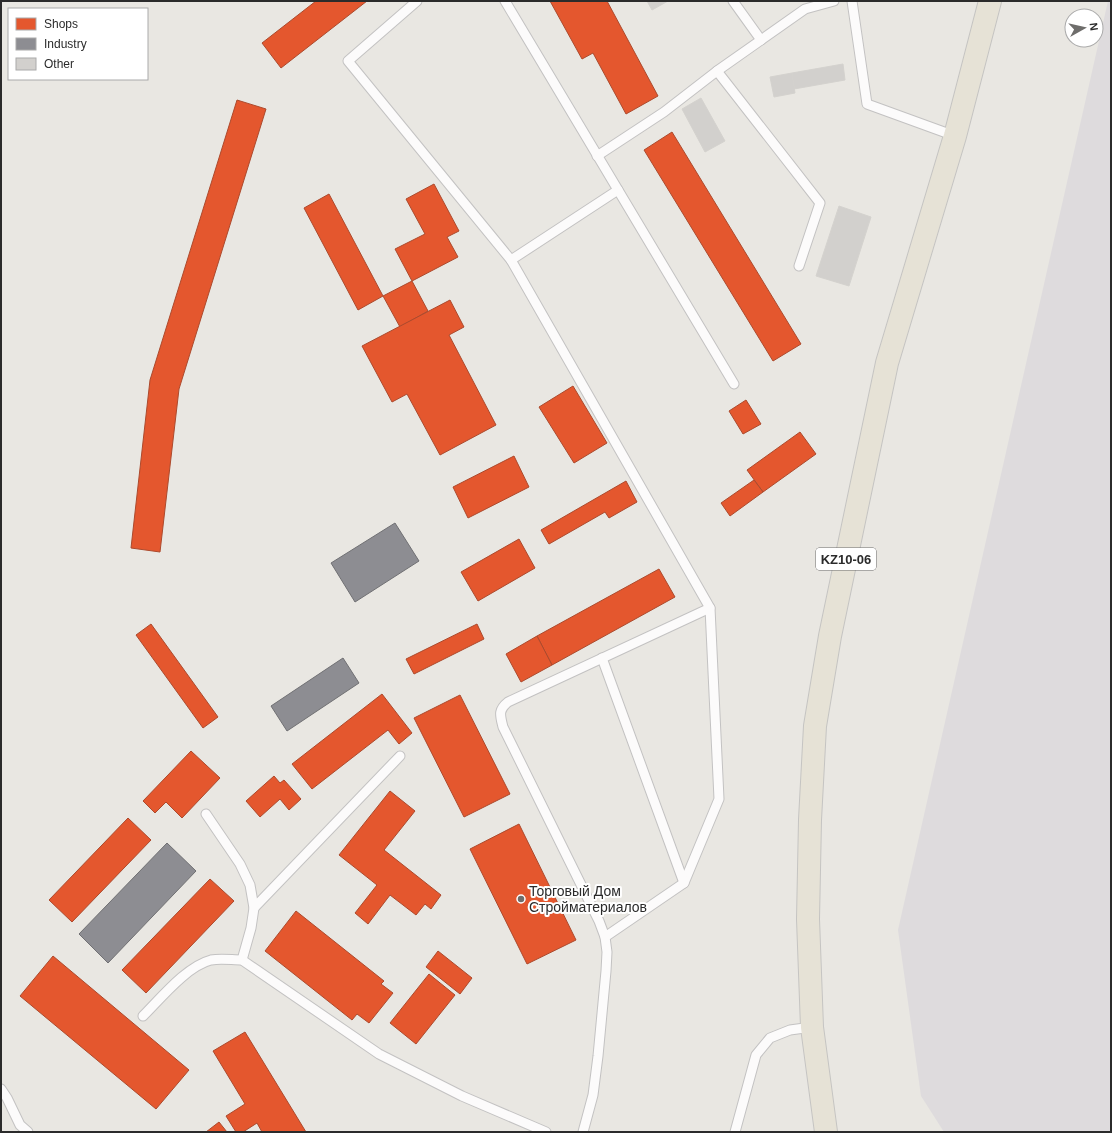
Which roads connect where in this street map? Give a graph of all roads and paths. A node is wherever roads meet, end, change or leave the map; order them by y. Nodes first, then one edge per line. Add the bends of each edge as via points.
1 (417, 1) edge
2 (505, 1) edge
3 (733, 1) edge
4 (834, 1) edge
5 (852, 1) edge
6 (990, 1) edge
7 (761, 40) junction
8 (717, 71) junction
9 (955, 136) junction
10 (597, 156) junction
11 (618, 190) junction
12 (511, 260) junction
13 (799, 266) dead end
14 (734, 384) dead end
15 (710, 608) junction
16 (602, 658) junction
17 (400, 756) dead end
18 (206, 814) dead end
19 (684, 883) junction
20 (254, 908) junction
21 (604, 937) junction
22 (242, 960) junction
23 (143, 1016) dead end
24 (812, 1027) junction
25 (1, 1089) edge
26 (28, 1132) edge
27 (546, 1132) edge
28 (583, 1132) edge
29 (735, 1132) edge
30 (826, 1132) edge

1 - 12 lane via 348,61
2 - 10 lane
3 - 7 lane
4 - 7 lane via 804,9
5 - 9 lane via 867,104
6 - 9 highway, KZ10-06
7 - 8 lane
8 - 10 lane via 664,112
8 - 13 lane via 820,203
9 - 24 highway, KZ10-06 via 887,363 828,644 816,726 810,820 808,920
10 - 11 lane
11 - 12 lane
11 - 14 lane
12 - 15 lane
15 - 16 lane
15 - 19 lane via 719,799
16 - 19 lane
16 - 21 lane via 508,702 503,706 501,713 503,727 599,921
17 - 20 lane
18 - 20 lane via 242,869 250,885
19 - 21 lane
20 - 22 lane
21 - 28 lane via 607,952 598,1056 593,1094
22 - 23 lane via 211,960 197,966 184,975
22 - 27 lane via 380,1054 462,1096
24 - 29 lane via 790,1030 770,1038 756,1055
24 - 30 highway, KZ10-06
25 - 26 lane via 20,1125

